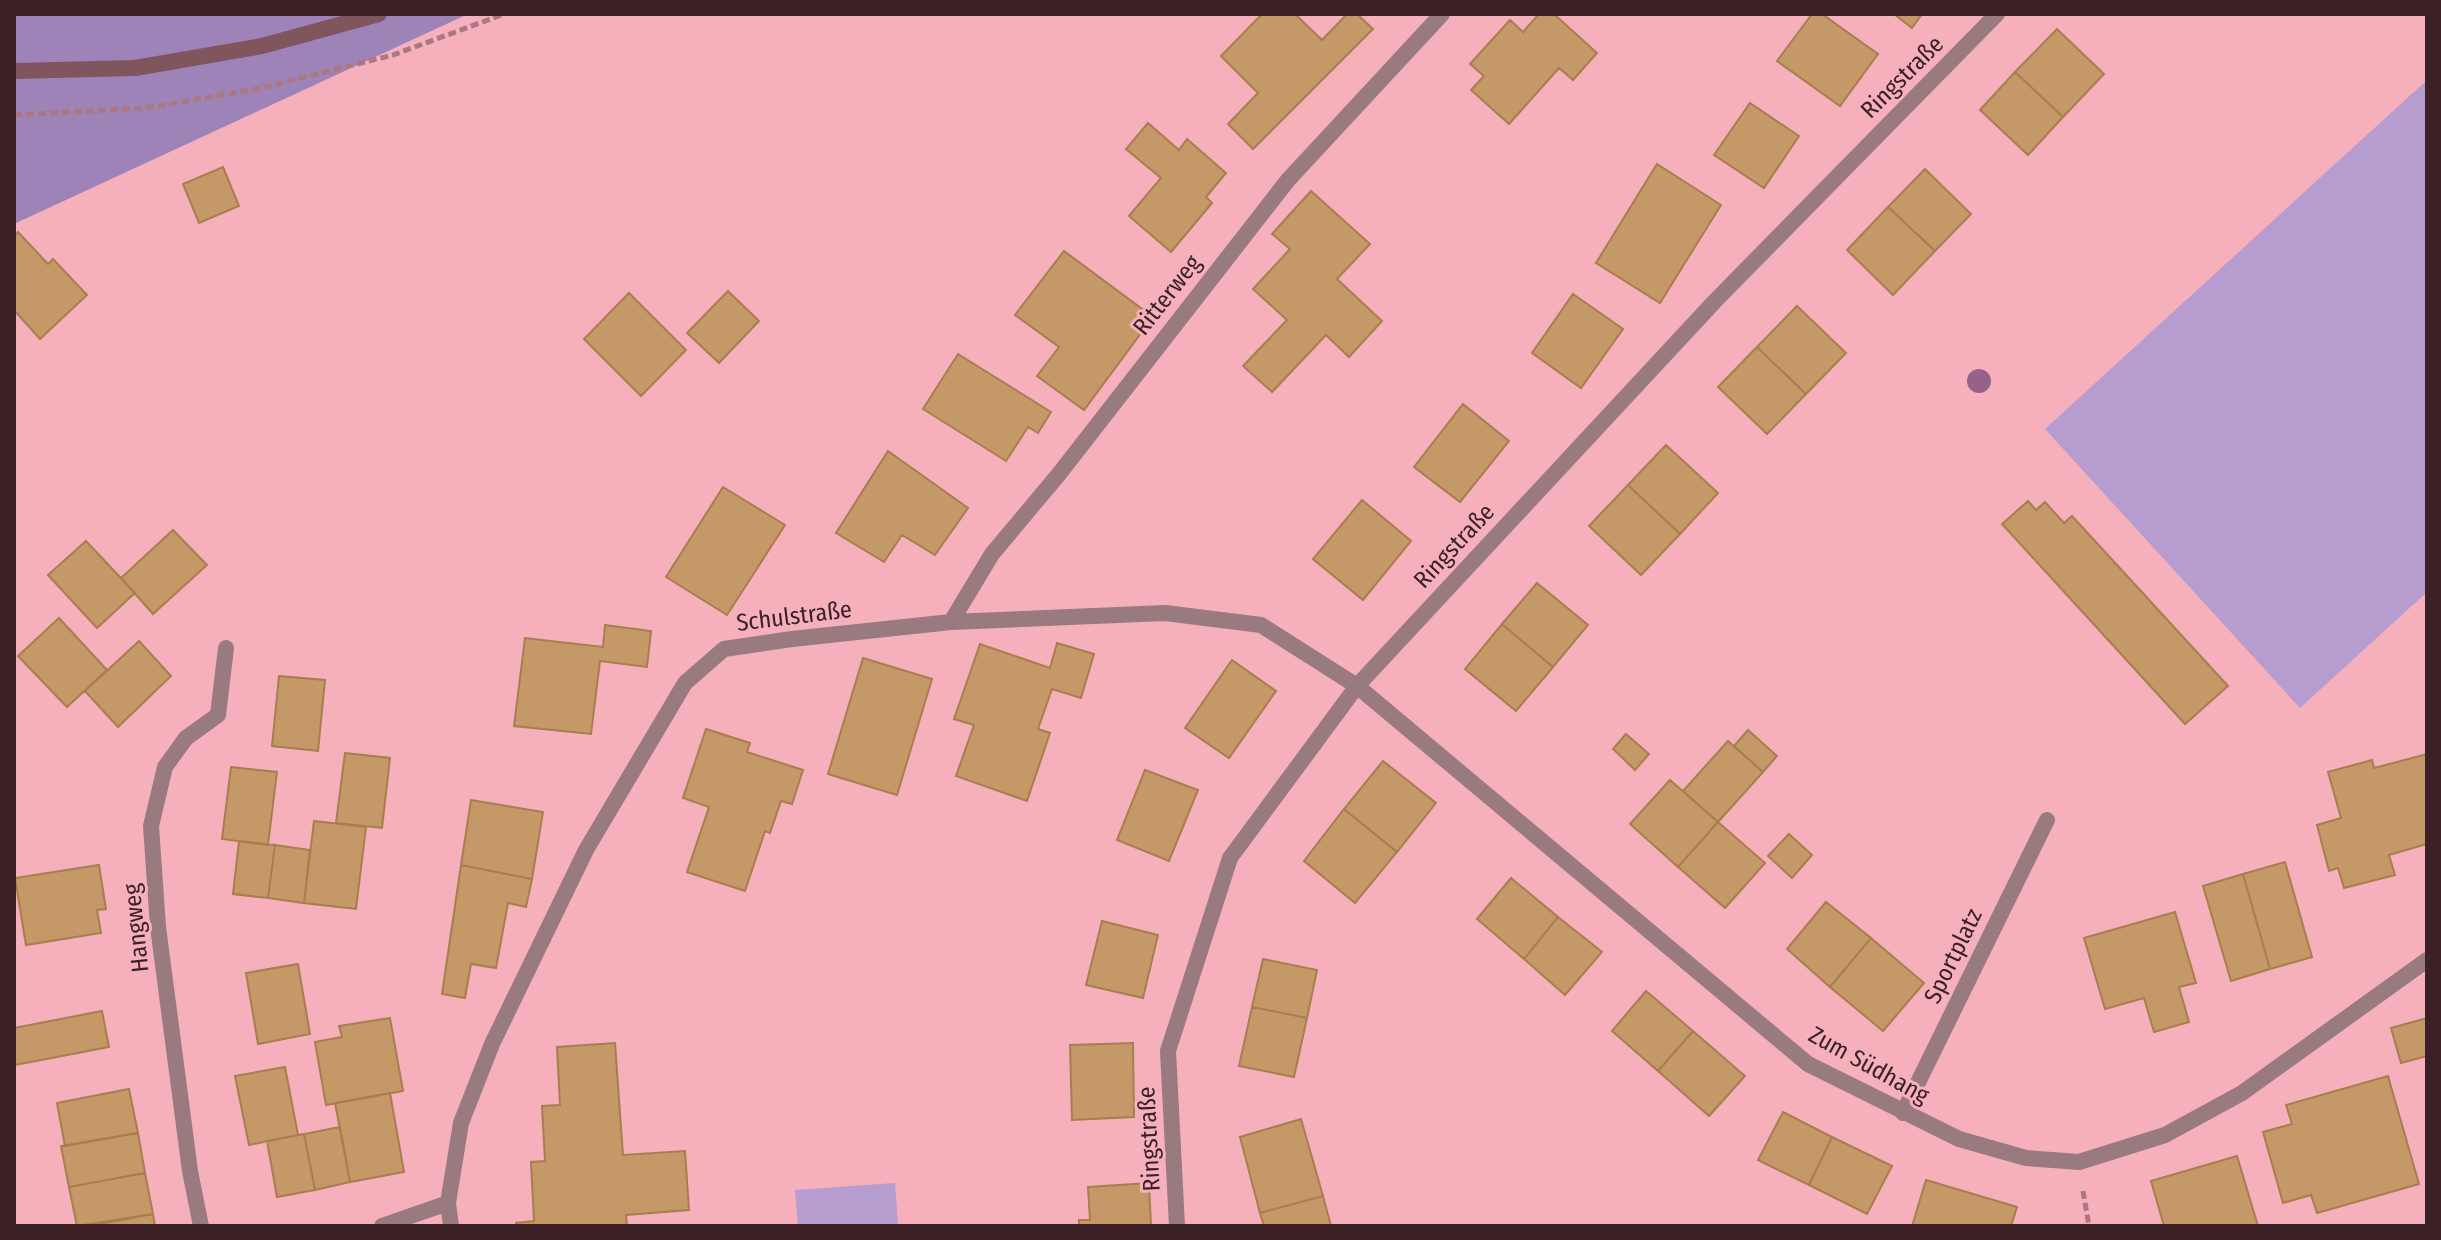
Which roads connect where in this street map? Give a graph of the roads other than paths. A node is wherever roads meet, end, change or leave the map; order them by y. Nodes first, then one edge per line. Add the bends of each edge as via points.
1 (379, 14) edge
2 (1442, 14) edge
3 (1997, 14) edge
4 (14, 71) edge
5 (951, 622) junction
6 (226, 648) dead end
7 (1357, 686) junction
8 (2047, 820) dead end
9 (2427, 960) edge
10 (1903, 1113) junction
11 (448, 1203) junction
12 (201, 1226) edge
13 (382, 1226) edge
14 (451, 1226) edge
15 (1177, 1226) edge

1 - 4 main road via 262,46 135,68
2 - 5 street, Ritterweg via 1288,180 992,554
3 - 7 street, Ringstraße via 1715,301
5 - 7 street, Schulstraße via 1165,613 1261,625
5 - 11 street, Schulstraße via 724,649 685,683 586,850 492,1044 461,1123
6 - 12 street, Hangweg via 218,715 186,738 165,767 151,826 158,927
7 - 10 street, Zum Südhang via 1808,1064
7 - 15 street, Ringstraße via 1230,858 1168,1051
8 - 10 street, Sportplatz
9 - 10 street, Zum Südhang via 2242,1093 2165,1135 2079,1162 2026,1158 1959,1139
11 - 13 street
11 - 14 street, Schulstraße

